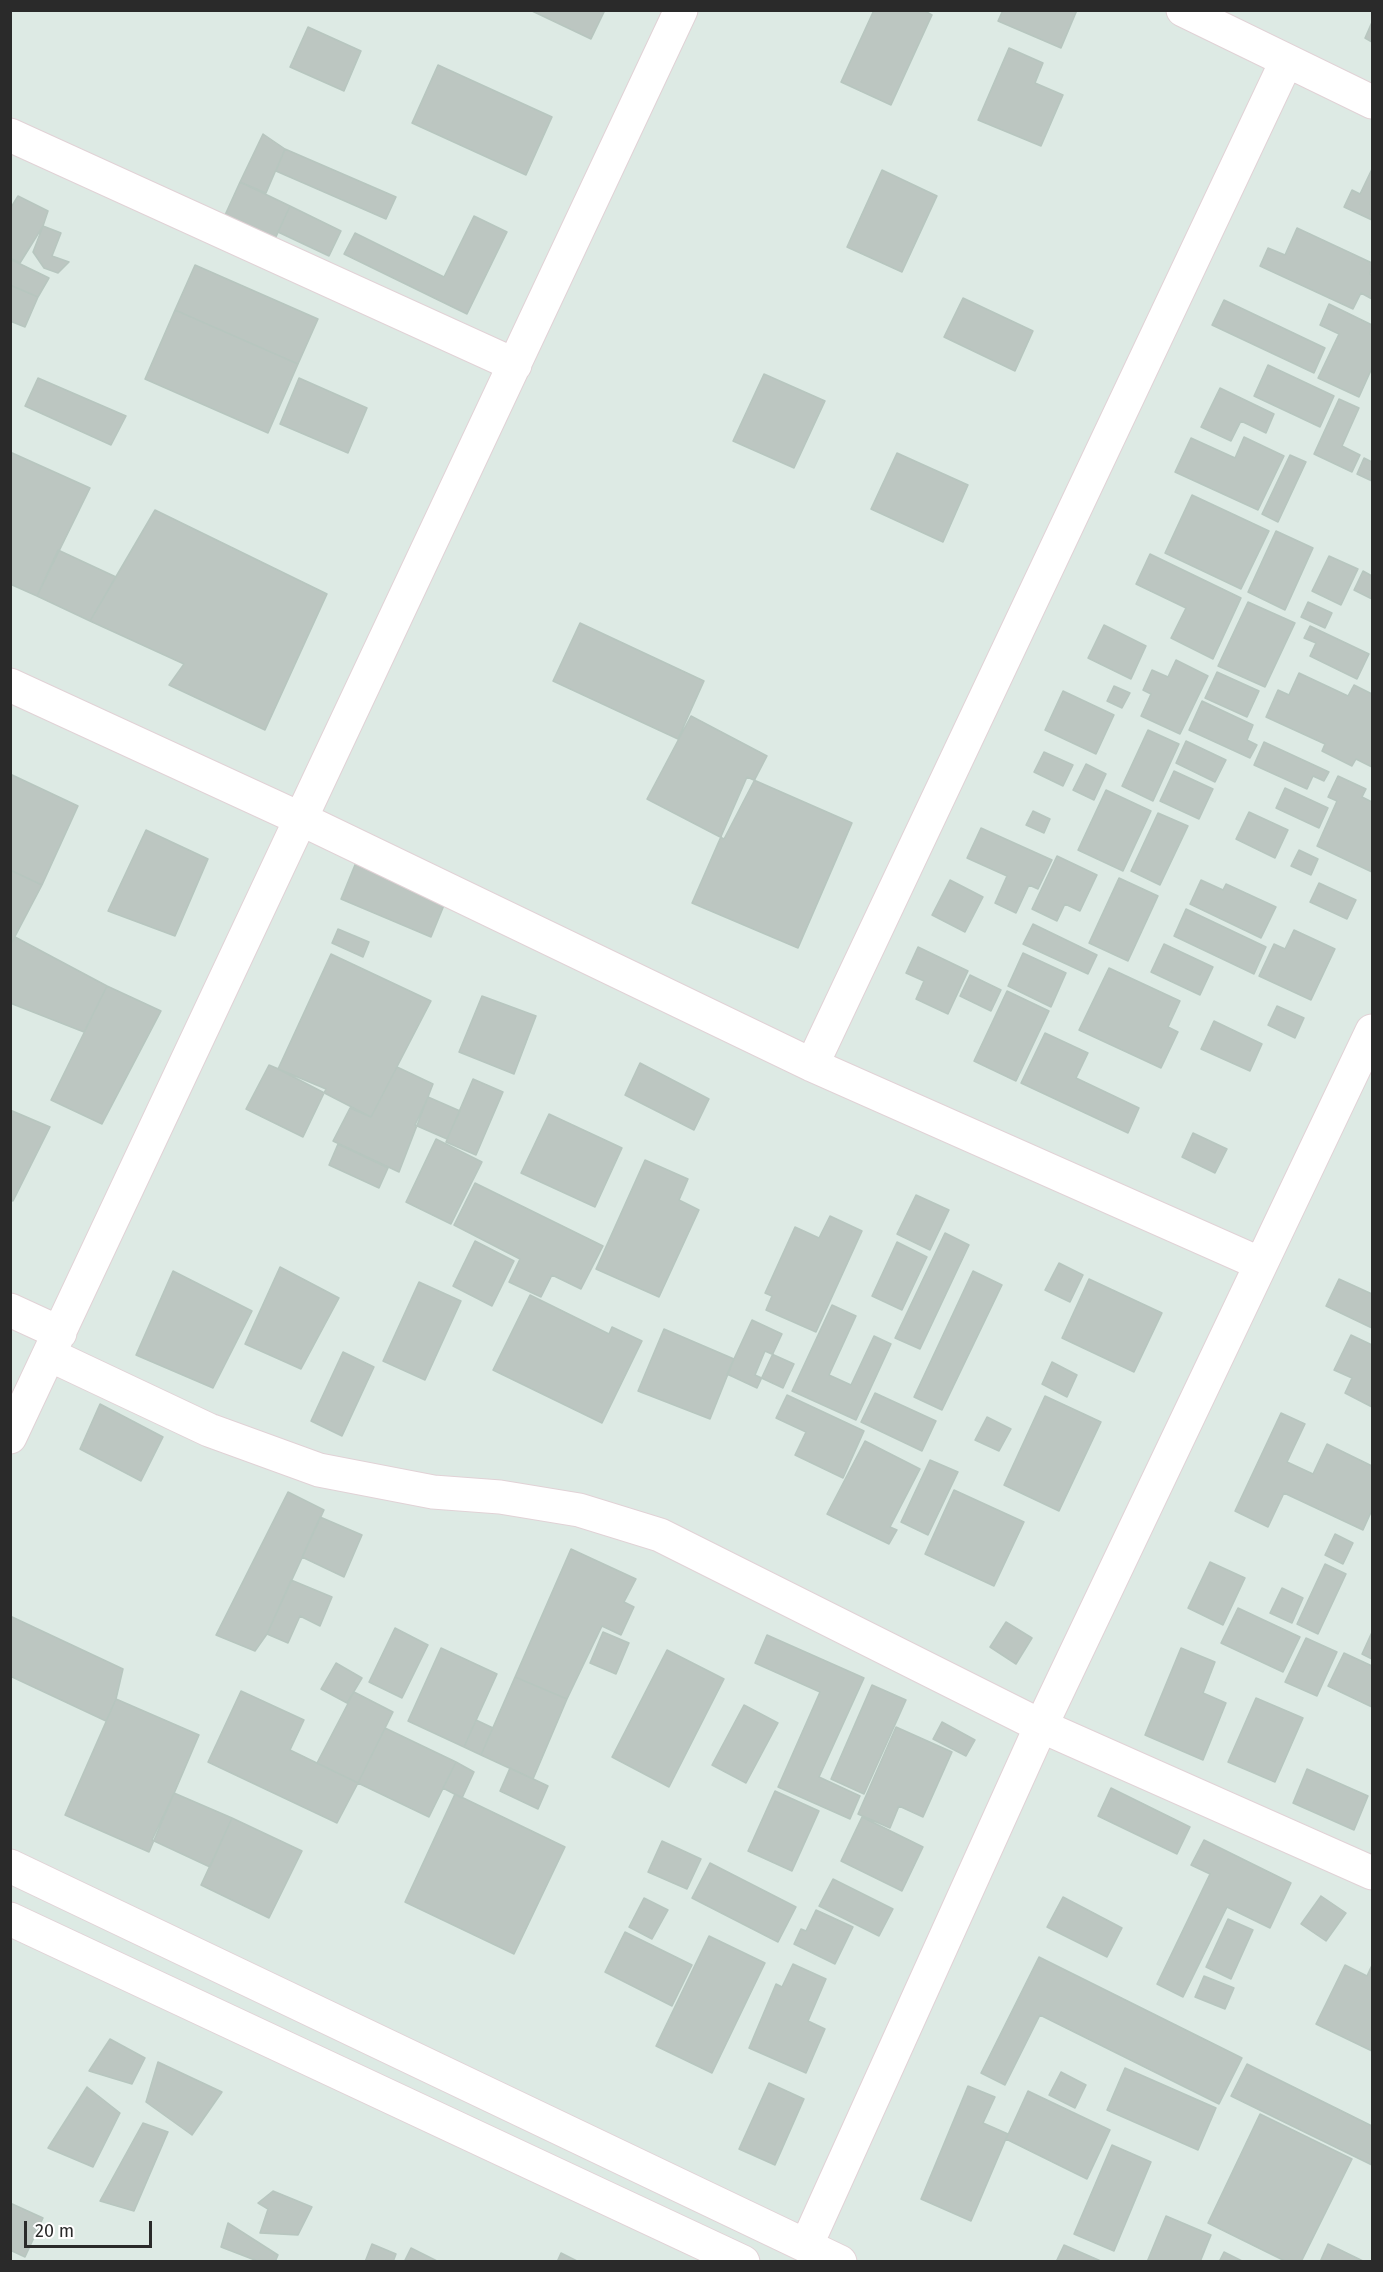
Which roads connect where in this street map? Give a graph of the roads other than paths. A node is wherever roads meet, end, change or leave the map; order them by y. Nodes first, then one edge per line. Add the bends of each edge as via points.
1 (681, 10) edge
2 (1184, 10) edge
3 (1286, 62) junction
4 (1372, 102) edge
5 (10, 135) edge
6 (515, 365) junction
7 (10, 685) edge
8 (301, 819) junction
9 (1372, 1030) edge
10 (812, 1065) junction
11 (1260, 1264) junction
12 (10, 1310) edge
13 (55, 1344) junction
14 (10, 1437) edge
15 (1041, 1726) junction
16 (10, 1866) edge
17 (1372, 1873) edge
18 (10, 1919) edge
19 (806, 2246) junction
20 (743, 2262) edge
21 (840, 2262) edge

1 - 6 street
2 - 3 street
3 - 4 street
3 - 10 street
5 - 6 street
6 - 8 street
7 - 8 street
8 - 10 street
8 - 13 street
9 - 11 street
10 - 11 street
11 - 15 street
12 - 13 street
13 - 14 street
13 - 15 street via 209,1430 319,1470 433,1492 500,1497 579,1510 660,1534
15 - 17 street
15 - 19 street
16 - 19 street
18 - 20 street
19 - 21 street

